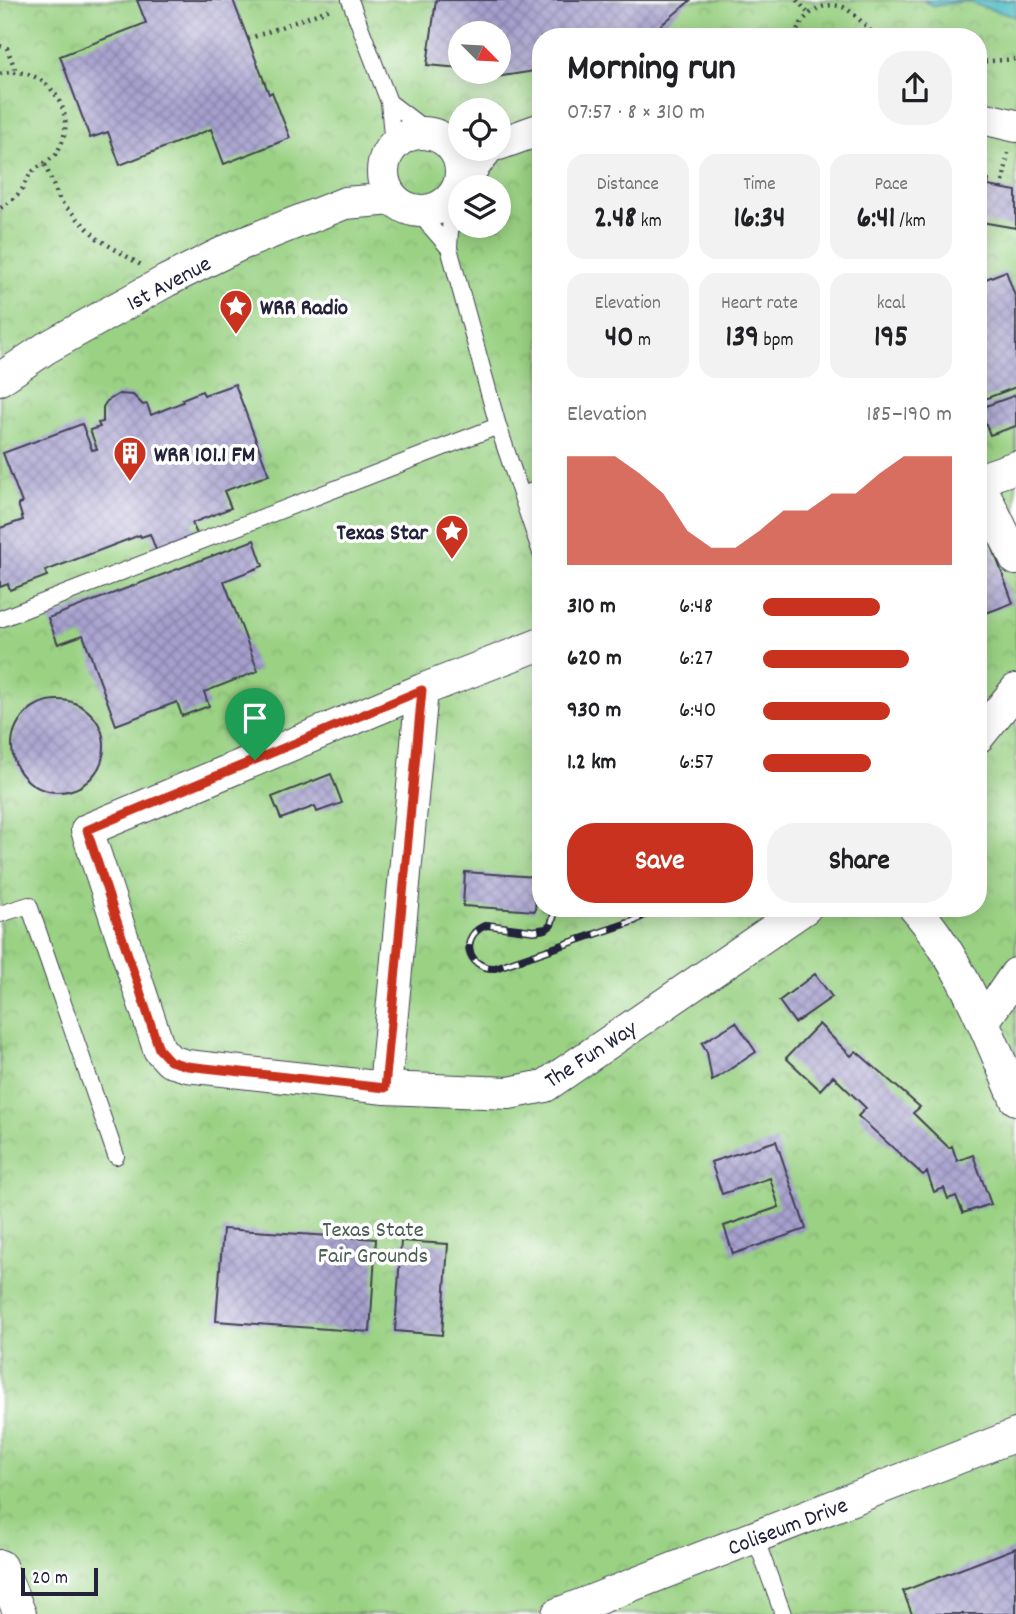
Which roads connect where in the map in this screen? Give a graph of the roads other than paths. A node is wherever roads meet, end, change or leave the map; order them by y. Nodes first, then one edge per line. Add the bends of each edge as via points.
1 (350, 1) edge
2 (390, 102) junction
3 (987, 123) edge
4 (532, 132) edge
5 (1012, 138) edge
6 (445, 139) edge
7 (511, 140) edge
8 (388, 155) junction
9 (478, 161) edge
10 (460, 175) edge
11 (467, 175) edge
12 (448, 199) edge
13 (345, 203) junction
14 (405, 205) junction
15 (450, 238) edge
16 (449, 248) junction
17 (0, 379) edge
18 (498, 426) junction
19 (1016, 467) edge
20 (987, 478) edge
21 (532, 491) edge
22 (522, 495) junction
23 (987, 499) edge
24 (532, 526) edge
25 (1016, 559) edge
26 (0, 619) edge
27 (532, 647) edge
28 (422, 690) junction
29 (1016, 690) edge
30 (987, 726) edge
31 (0, 914) edge
32 (792, 917) edge
33 (921, 917) edge
34 (1016, 974) edge
35 (984, 1022) junction
36 (385, 1088) junction
37 (1016, 1099) edge
38 (117, 1156) dead end
39 (1016, 1435) edge
40 (755, 1537) junction
41 (0, 1566) edge
42 (20, 1614) edge
43 (558, 1614) edge
44 (783, 1614) edge

1 - 2 lane
2 - 6 lane
2 - 8 lane
3 - 5 street
4 - 7 street
6 - 8 street via 407,136
6 - 10 street via 458,159
8 - 13 street, 1st Avenue
8 - 14 street via 382,175 386,188
9 - 11 street
12 - 14 street via 430,211
13 - 14 street, 1st Avenue
13 - 17 street, 1st Avenue via 239,245 166,281
14 - 16 lane
15 - 16 lane
16 - 18 lane
18 - 22 lane
18 - 26 lane
19 - 20 street
21 - 22 lane
22 - 24 lane
23 - 25 street
27 - 28 street
28 - 36 street
28 - 36 street, The Fun Way via 87,830 159,1049 170,1061
29 - 30 street
31 - 38 lane via 29,905
32 - 36 street, The Fun Way via 545,1086 509,1093
33 - 35 street via 950,958
34 - 35 street
35 - 37 street
39 - 40 street, Coliseum Drive
40 - 43 street, Coliseum Drive
40 - 44 lane
41 - 42 street

